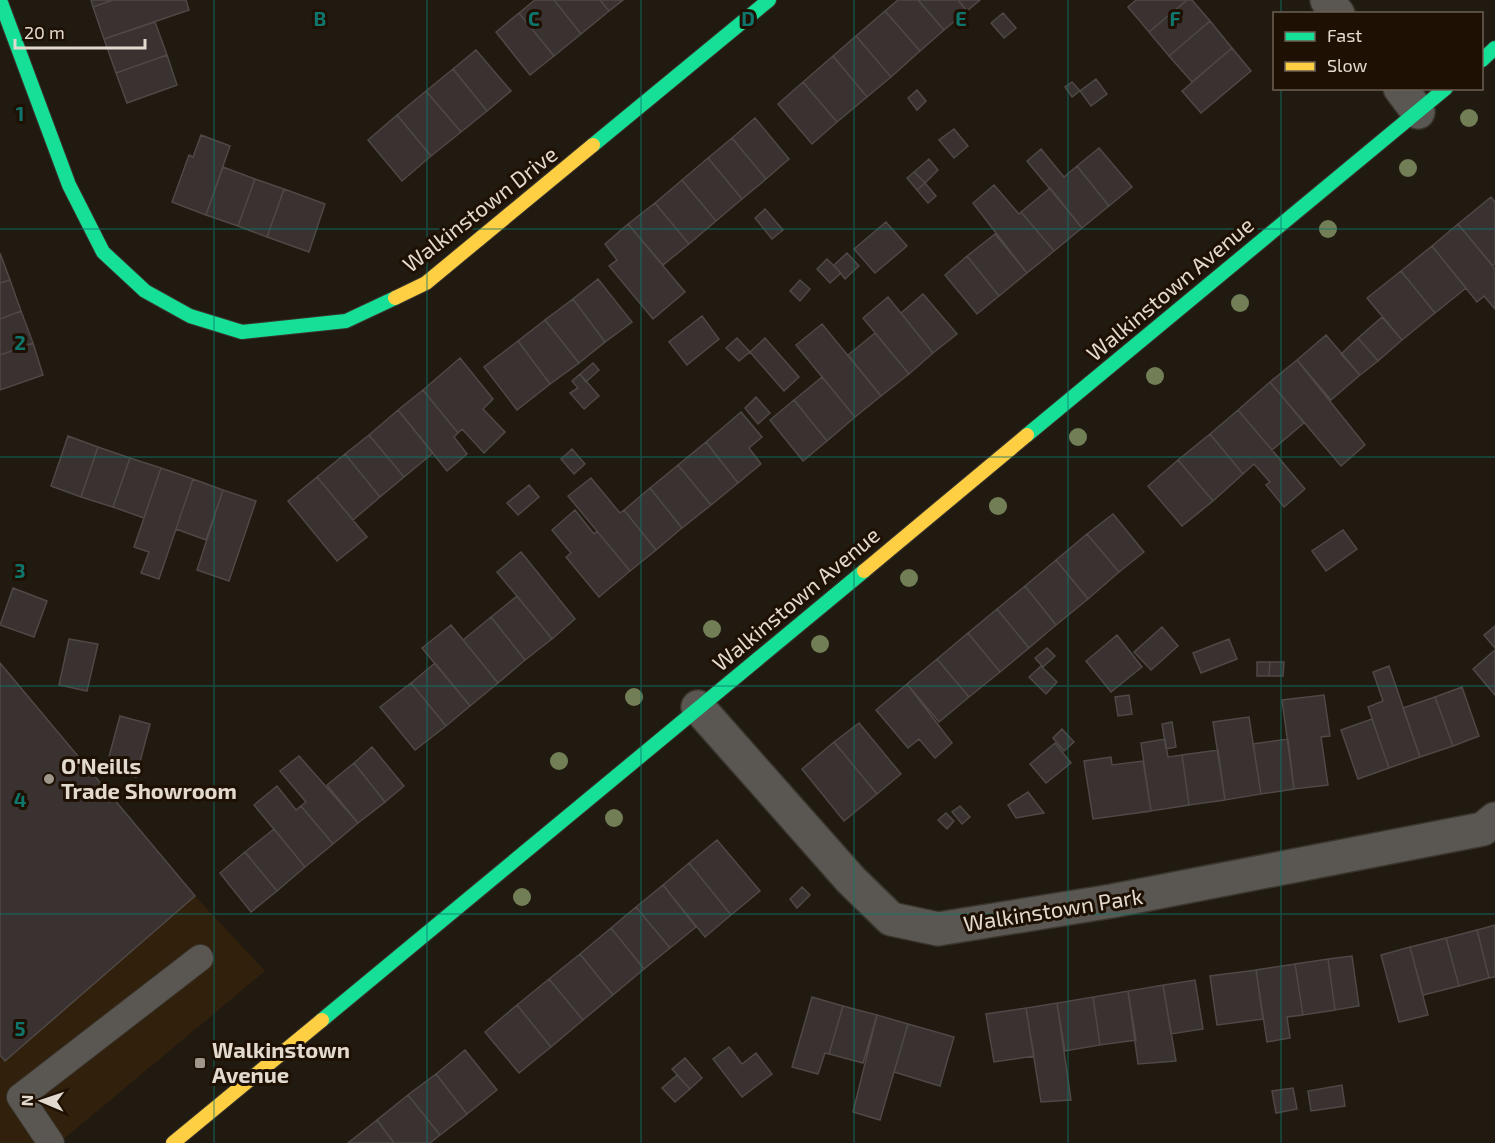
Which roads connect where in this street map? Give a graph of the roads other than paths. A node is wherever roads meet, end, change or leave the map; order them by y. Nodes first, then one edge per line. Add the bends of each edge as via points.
1 (0, 0) edge
2 (769, 0) edge
3 (1327, 0) edge
4 (1336, 12) edge
5 (1495, 48) edge
6 (1483, 59) edge
7 (1440, 90) edge
8 (1409, 100) edge
9 (698, 706) junction
10 (1495, 819) edge
11 (201, 958) dead end
12 (51, 1143) edge
13 (173, 1143) edge

1 - 2 main road, Walkinstown Drive via 69,185 103,252 146,291 190,316 242,332 346,321 426,283
3 - 4 street
5 - 6 main road
7 - 8 main road, Walkinstown Avenue
8 - 9 main road, Walkinstown Avenue
9 - 10 street, Walkinstown Park via 851,880 891,919 938,929 1112,901 1483,829
9 - 13 main road, Walkinstown Avenue
11 - 12 lane via 20,1097

